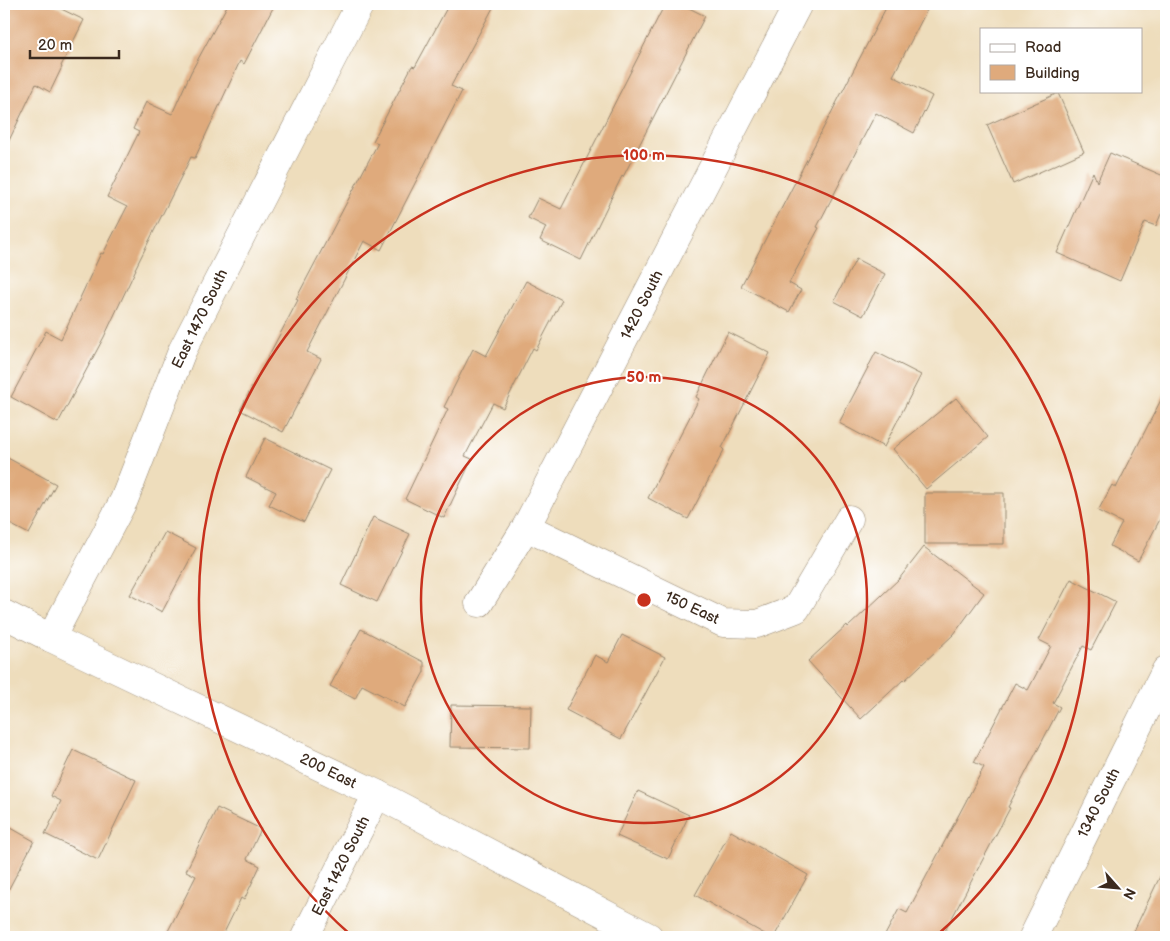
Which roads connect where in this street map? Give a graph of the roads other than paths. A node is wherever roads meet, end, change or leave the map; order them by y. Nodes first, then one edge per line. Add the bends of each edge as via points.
1 (360, 4) edge
2 (798, 4) edge
3 (849, 518) dead end
4 (526, 528) junction
5 (479, 603) dead end
6 (4, 614) edge
7 (51, 638) junction
8 (1166, 670) edge
9 (377, 794) junction
10 (305, 937) edge
11 (648, 937) edge
12 (1033, 937) edge

1 - 7 street, East 1470 South via 182,351 124,500
2 - 4 street, 1420 South
3 - 4 street, 150 East via 796,609 757,624 723,623
4 - 5 street, 1420 South
6 - 7 street, 200 East
7 - 9 street, 200 East
8 - 12 street, 1340 South
9 - 10 street, East 1420 South
9 - 11 street, 200 East

